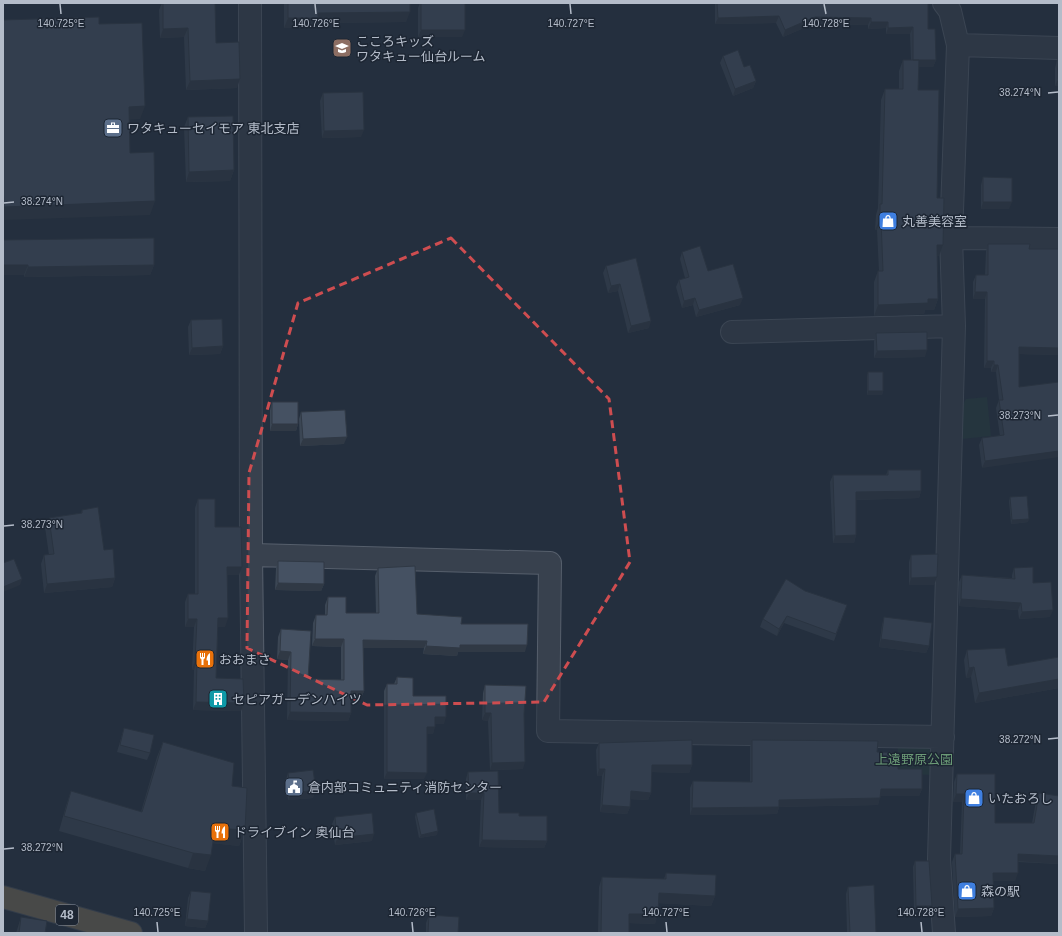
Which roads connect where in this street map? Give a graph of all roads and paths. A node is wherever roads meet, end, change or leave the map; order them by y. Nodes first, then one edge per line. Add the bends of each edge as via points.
1 (250, 3) edge
2 (944, 3) edge
3 (958, 45) junction
4 (1059, 48) edge
5 (951, 238) junction
6 (1059, 239) edge
7 (954, 326) junction
8 (732, 332) dead end
9 (251, 555) junction
10 (943, 737) junction
11 (3, 897) edge
12 (131, 933) edge
13 (256, 933) edge
14 (944, 933) edge

1 - 9 street
2 - 3 street via 950,11
3 - 4 street
3 - 5 street
5 - 6 street
5 - 7 street
7 - 8 street
7 - 10 street
9 - 10 street via 550,563 548,730
9 - 13 street
10 - 14 street via 939,859
11 - 12 highway, 48

